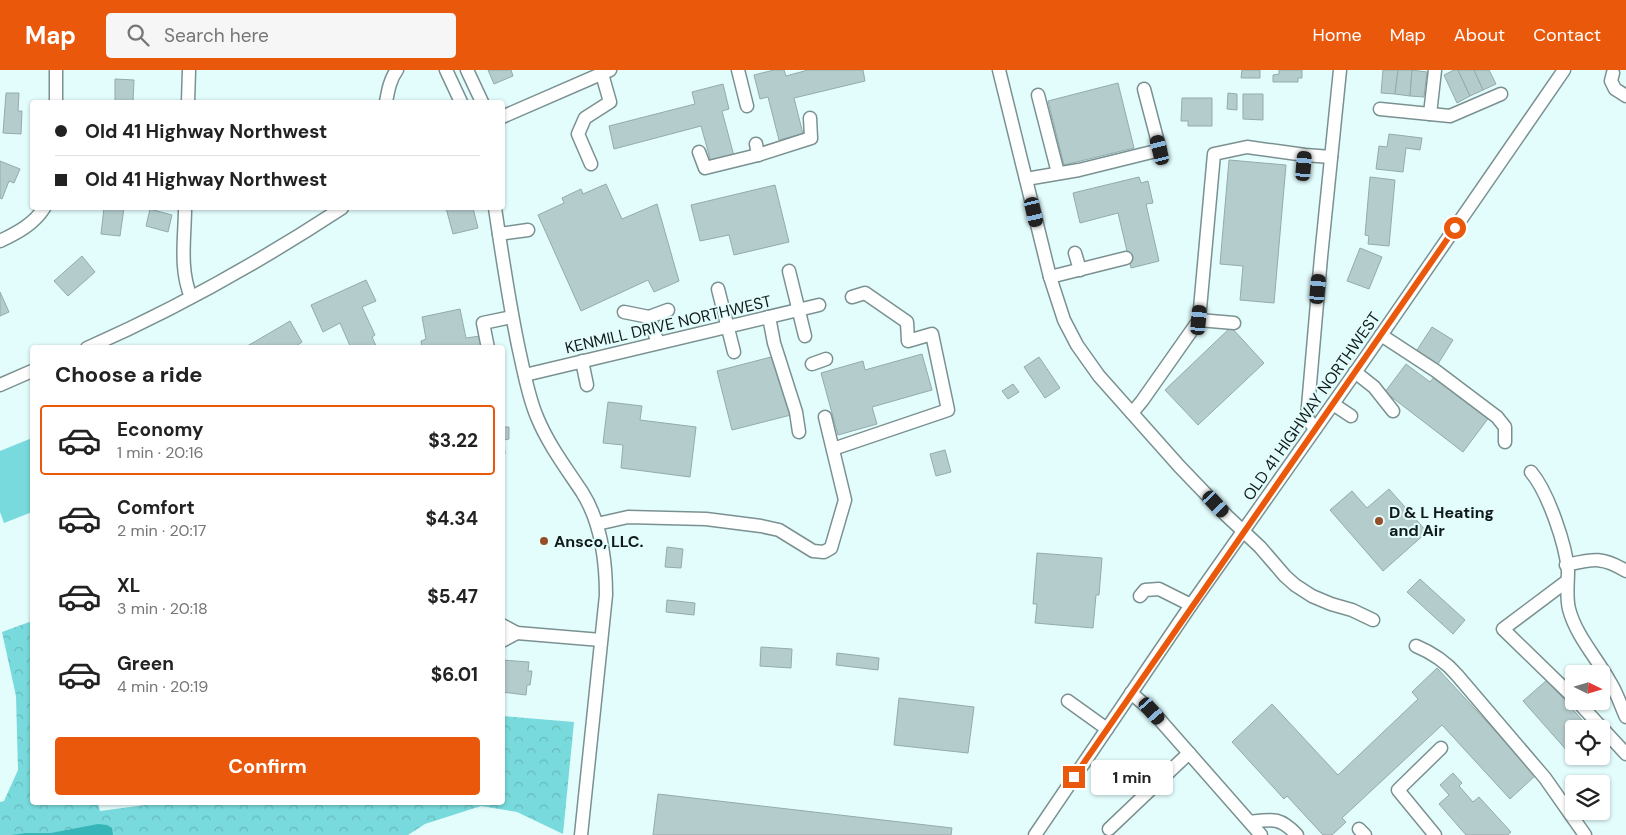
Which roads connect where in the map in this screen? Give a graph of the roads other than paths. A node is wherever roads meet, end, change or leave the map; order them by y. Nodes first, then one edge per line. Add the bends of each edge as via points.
1 (56, 70) edge
2 (189, 70) edge
3 (398, 70) edge
4 (446, 70) edge
5 (467, 70) edge
6 (738, 70) edge
7 (999, 70) edge
8 (1340, 70) edge
9 (1435, 70) edge
10 (1564, 70) edge
11 (606, 72) edge
12 (1613, 73) dead end
13 (1144, 89) dead end
14 (1501, 94) dead end
15 (1038, 95) dead end
16 (1626, 96) edge
17 (56, 100) edge
18 (188, 100) edge
19 (386, 100) edge
20 (460, 100) edge
21 (481, 100) edge
22 (747, 106) dead end
23 (1380, 109) dead end
24 (1430, 114) junction
25 (505, 117) edge
26 (810, 118) dead end
27 (699, 152) dead end
28 (1331, 157) junction
29 (591, 164) dead end
30 (1058, 174) junction
31 (1026, 180) junction
32 (43, 210) edge
33 (185, 210) edge
34 (339, 210) edge
35 (495, 210) edge
36 (528, 230) dead end
37 (499, 234) junction
38 (0, 241) edge
39 (1075, 253) dead end
40 (1126, 258) dead end
41 (1080, 270) junction
42 (789, 271) dead end
43 (1050, 277) junction
44 (718, 289) dead end
45 (191, 297) junction
46 (852, 297) dead end
47 (819, 305) dead end
48 (668, 310) dead end
49 (798, 310) junction
50 (624, 312) dead end
51 (512, 317) junction
52 (649, 317) junction
53 (769, 317) junction
54 (1199, 320) junction
55 (1234, 323) dead end
56 (728, 327) junction
57 (805, 336) dead end
58 (1381, 336) junction
59 (658, 343) junction
60 (94, 345) edge
61 (487, 345) edge
62 (734, 352) dead end
63 (826, 359) dead end
64 (582, 362) junction
65 (812, 364) dead end
66 (30, 372) edge
67 (1355, 372) junction
68 (525, 375) junction
69 (0, 385) edge
70 (587, 385) dead end
71 (1333, 404) junction
72 (1393, 411) dead end
73 (1132, 412) junction
74 (1351, 416) dead end
75 (825, 417) dead end
76 (1315, 429) junction
77 (799, 432) dead end
78 (1505, 442) dead end
79 (833, 450) junction
80 (1531, 472) dead end
81 (597, 524) junction
82 (1244, 532) junction
83 (1566, 564) junction
84 (1626, 571) edge
85 (1567, 581) junction
86 (1140, 596) dead end
87 (1191, 605) junction
88 (1373, 620) dead end
89 (505, 627) edge
90 (517, 633) junction
91 (505, 639) edge
92 (601, 640) junction
93 (1416, 646) dead end
94 (1565, 689) edge
95 (1131, 693) junction
96 (1068, 701) dead end
97 (1585, 710) edge
98 (1626, 717) edge
99 (1107, 728) junction
100 (1441, 748) dead end
101 (1189, 753) junction
102 (1626, 754) edge
103 (1250, 822) junction
104 (1109, 829) dead end
105 (581, 835) edge
106 (1035, 835) edge
107 (1261, 835) edge
108 (1297, 835) edge
109 (1435, 835) edge
110 (1585, 835) edge

1 - 17 street
2 - 18 street
3 - 19 street via 391,81
4 - 20 street
5 - 21 street
6 - 22 street
7 - 31 street
8 - 28 street
9 - 24 street
10 - 58 street, OLD 41 HIGHWAY NORTHWEST
11 - 25 street
11 - 29 street via 610,102 585,118 578,134
12 - 16 street via 1611,81 1615,89
13 - 30 street via 1160,150
14 - 24 street via 1456,114
15 - 30 street
23 - 24 street
26 - 27 street via 811,138 757,150 705,168
28 - 54 street via 1305,160 1247,147 1214,154
28 - 76 street via 1307,418
30 - 31 street
31 - 43 street
32 - 38 street via 29,225
33 - 45 street via 184,271
34 - 45 street via 264,257
35 - 37 street
36 - 37 street
37 - 51 street
39 - 41 street
40 - 41 street
41 - 43 street
42 - 49 street
43 - 73 street via 1064,320 1077,345 1099,376
44 - 56 street
45 - 60 street
46 - 79 street via 865,293 907,322 908,341 932,334 948,410
47 - 49 street, KENMILL DRIVE NORTHWEST
48 - 52 street
49 - 53 street, KENMILL DRIVE NORTHWEST
49 - 57 street
50 - 52 street
51 - 61 street via 483,323
51 - 68 street
52 - 59 street
53 - 56 street, KENMILL DRIVE NORTHWEST
53 - 77 street
54 - 55 street
54 - 73 street
56 - 59 street, KENMILL DRIVE NORTHWEST
56 - 62 street
58 - 67 street, OLD 41 HIGHWAY NORTHWEST
58 - 78 street via 1497,417 1505,427
59 - 64 street, KENMILL DRIVE NORTHWEST
63 - 65 street
64 - 68 street, KENMILL DRIVE NORTHWEST
64 - 70 street
66 - 69 street
67 - 71 street, OLD 41 HIGHWAY NORTHWEST
67 - 72 street via 1374,387
68 - 81 street via 537,417 586,499
71 - 74 street
71 - 76 street, OLD 41 HIGHWAY NORTHWEST
73 - 82 street
75 - 79 street
76 - 82 street, OLD 41 HIGHWAY NORTHWEST
79 - 81 street via 844,500 831,548 824,552 813,551 779,530 706,519 628,517
80 - 83 street via 1547,498
81 - 92 street via 606,576
82 - 87 street, OLD 41 HIGHWAY NORTHWEST
82 - 88 street via 1294,585 1321,600
83 - 84 street via 1592,559 1610,562
83 - 85 street
85 - 94 street via 1503,629
85 - 98 street via 1569,609 1576,628 1610,682
86 - 87 street via 1145,590 1159,589
87 - 95 street, OLD 41 HIGHWAY NORTHWEST
89 - 90 street
90 - 91 street
90 - 92 street
92 - 105 street
93 - 110 street via 1434,654 1457,675 1545,778
95 - 99 street, OLD 41 HIGHWAY NORTHWEST
95 - 101 street via 1152,711
96 - 99 street
97 - 102 street
99 - 106 street, OLD 41 HIGHWAY NORTHWEST
100 - 109 street via 1398,790
101 - 103 street
101 - 104 street
103 - 107 street
103 - 108 street via 1278,820

